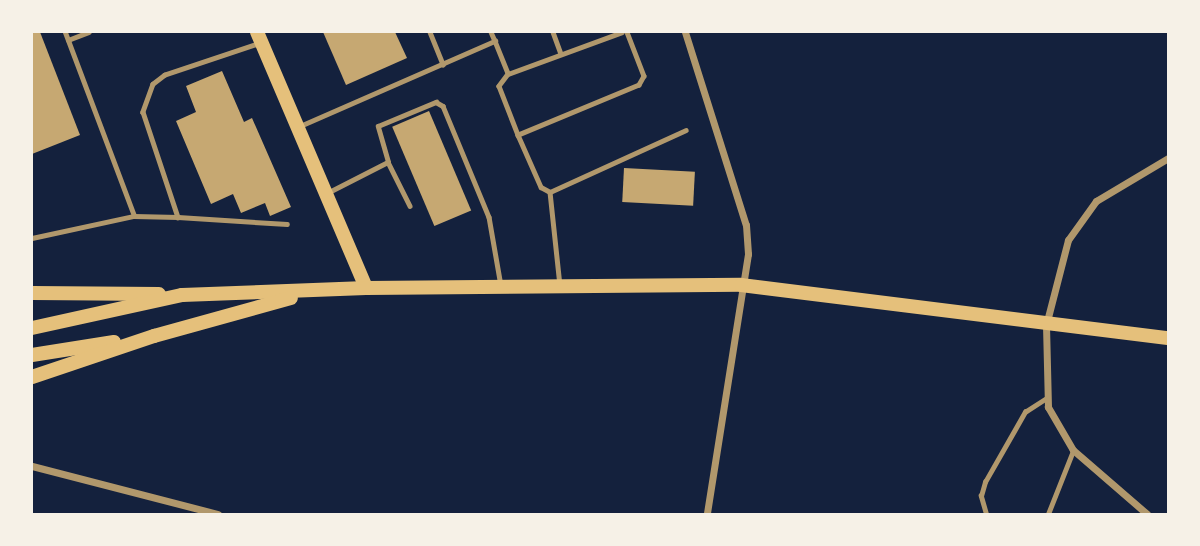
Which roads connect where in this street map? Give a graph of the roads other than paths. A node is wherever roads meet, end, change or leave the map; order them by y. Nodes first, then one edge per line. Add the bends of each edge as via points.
1 (65, 32) edge
2 (89, 32) edge
3 (430, 32) edge
4 (491, 32) edge
5 (553, 32) edge
6 (625, 32) edge
7 (685, 32) edge
8 (259, 37) edge
9 (68, 40) junction
10 (495, 41) junction
11 (561, 54) junction
12 (443, 64) junction
13 (508, 74) junction
14 (298, 127) junction
15 (686, 130) dead end
16 (518, 135) junction
17 (1168, 158) edge
18 (388, 162) junction
19 (550, 192) junction
20 (326, 193) junction
21 (410, 206) dead end
22 (134, 216) junction
23 (178, 217) junction
24 (287, 225) dead end
25 (32, 239) edge
26 (741, 285) junction
27 (561, 286) junction
28 (501, 287) junction
29 (366, 288) junction
30 (312, 292) junction
31 (32, 293) edge
32 (182, 295) junction
33 (1046, 324) junction
34 (32, 328) edge
35 (153, 335) junction
36 (1168, 338) edge
37 (32, 355) edge
38 (32, 377) edge
39 (1048, 397) junction
40 (1073, 450) junction
41 (32, 466) edge
42 (218, 514) edge
43 (707, 514) edge
44 (986, 514) edge
45 (1048, 514) edge
46 (1147, 514) edge

1 - 9 lane
2 - 9 lane
3 - 12 lane
4 - 10 lane
5 - 11 lane
6 - 11 lane
6 - 16 lane via 644,76 639,85
7 - 26 street via 746,225 748,254
8 - 14 main road
8 - 23 lane via 153,84 143,113
9 - 22 lane
10 - 12 lane
10 - 13 lane
11 - 13 lane
12 - 14 lane
13 - 16 lane via 499,86
14 - 20 main road
15 - 19 lane
16 - 19 lane via 541,187
17 - 33 street via 1096,201 1068,240
18 - 20 lane
18 - 21 lane
18 - 28 lane via 377,126 436,102 443,106 489,217
19 - 27 lane
20 - 29 main road
22 - 23 lane
22 - 25 lane
23 - 24 lane
26 - 27 main road
26 - 33 main road
26 - 43 street
27 - 28 main road
28 - 29 main road
29 - 30 main road
30 - 32 main road
30 - 35 main road
31 - 32 main road
32 - 34 main road
33 - 36 main road
33 - 39 street
35 - 37 main road
35 - 38 main road
39 - 40 street via 1048,407
39 - 44 lane via 1025,412 985,482 981,496
40 - 45 lane
40 - 46 street
41 - 42 street

